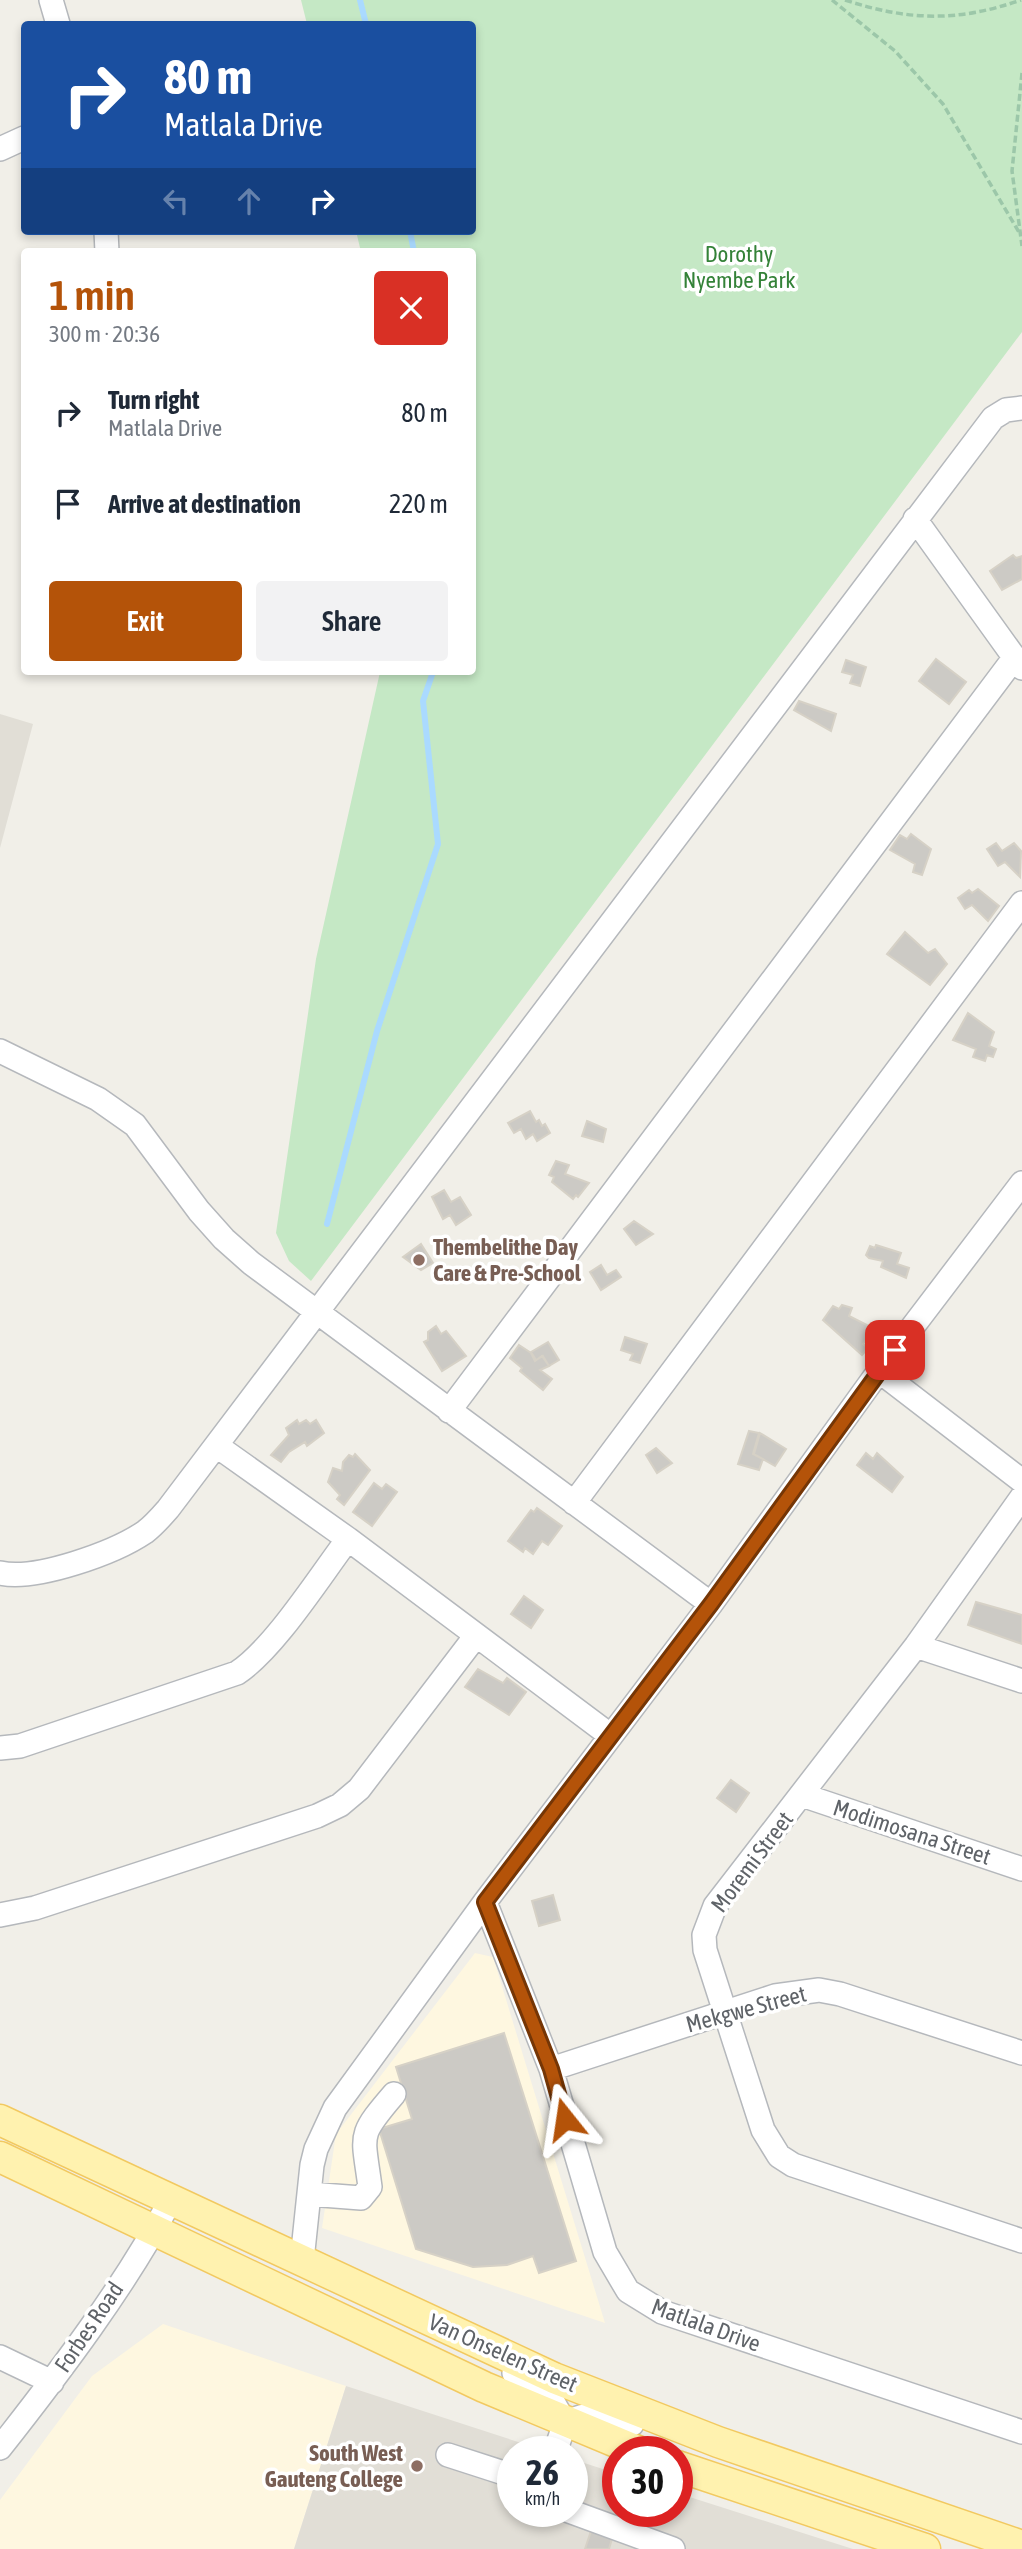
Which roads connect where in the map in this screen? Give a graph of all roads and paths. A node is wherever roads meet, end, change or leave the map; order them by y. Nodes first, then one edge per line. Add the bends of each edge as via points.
1 (51, 0) edge
2 (832, 0) edge
3 (845, 0) edge
4 (1021, 0) edge
5 (57, 21) edge
6 (1022, 73) edge
7 (21, 139) edge
8 (0, 149) edge
9 (1020, 234) junction
10 (1022, 246) edge
11 (1022, 408) edge
12 (915, 519) junction
13 (1018, 662) edge
14 (1022, 902) edge
15 (0, 1051) edge
16 (1022, 1183) edge
17 (319, 1312) junction
18 (879, 1371) junction
19 (449, 1411) junction
20 (217, 1446) junction
21 (1022, 1481) edge
22 (1022, 1497) edge
23 (574, 1503) junction
24 (348, 1539) junction
25 (0, 1573) edge
26 (711, 1604) junction
27 (475, 1637) junction
28 (916, 1646) junction
29 (1022, 1681) edge
30 (611, 1736) junction
31 (0, 1748) edge
32 (802, 1795) junction
33 (1022, 1869) edge
34 (485, 1902) junction
35 (0, 1915) edge
36 (726, 2011) junction
37 (1022, 2053) edge
38 (551, 2069) junction
39 (394, 2094) dead end
40 (0, 2120) edge
41 (0, 2157) edge
42 (309, 2194) junction
43 (170, 2201) junction
44 (155, 2231) junction
45 (1022, 2241) edge
46 (302, 2260) junction
47 (404, 2308) junction
48 (0, 2357) edge
49 (52, 2382) junction
50 (565, 2423) junction
51 (1022, 2432) edge
52 (561, 2436) edge
53 (602, 2437) edge
54 (0, 2448) edge
55 (448, 2455) dead end
56 (775, 2461) junction
57 (497, 2471) edge
58 (693, 2471) edge
59 (588, 2518) edge
60 (1022, 2546) edge
61 (673, 2549) edge
62 (925, 2549) edge

1 - 5 street
2 - 9 path via 895,51 943,104
3 - 4 path via 942,18 985,13
6 - 9 path via 1012,171
7 - 8 street
9 - 10 path
11 - 12 street via 993,418
12 - 13 street
12 - 17 street
13 - 19 street
14 - 23 street
15 - 17 street via 117,1110 135,1125 224,1239
16 - 18 street
17 - 19 street
17 - 20 street
18 - 21 street
18 - 26 street
19 - 23 street
20 - 24 street
20 - 25 street via 146,1531 114,1548 57,1567 29,1574
22 - 28 street, Moremi Street
23 - 26 street
24 - 27 street
24 - 31 street via 269,1642 237,1673 20,1746
26 - 30 street
27 - 30 street
27 - 35 street via 359,1789 340,1805 86,1891
28 - 29 street
28 - 32 street, Moremi Street
30 - 34 street
32 - 33 street, Modimosana Street
32 - 36 street, Moremi Street via 709,1919 705,1950
34 - 38 street, Matlala Drive
34 - 42 street via 335,2108 316,2148
36 - 37 street, Mekgwe Street via 775,1996 819,1990
36 - 38 street, Mekgwe Street
36 - 45 street, Moremi Street via 763,2130 779,2156 793,2165
38 - 51 street, Matlala Drive via 605,2252 628,2291 662,2312
39 - 42 street via 366,2128 367,2194 361,2198
40 - 43 main road, Van Onselen Street
41 - 44 main road, Van Onselen Street
42 - 46 street
43 - 44 street, Forbes Road
43 - 46 main road, Van Onselen Street
44 - 49 street, Forbes Road
44 - 50 main road, Van Onselen Street
46 - 47 main road, Van Onselen Street
47 - 50 street via 472,2353 540,2388
47 - 56 main road, Van Onselen Street via 554,2378
48 - 49 street
49 - 54 street, Forbes Road
50 - 52 street
50 - 53 main road, Van Onselen Street
50 - 56 street via 580,2415 600,2413 694,2446
55 - 57 street
56 - 60 main road, Van Onselen Street
58 - 62 main road
59 - 61 street

